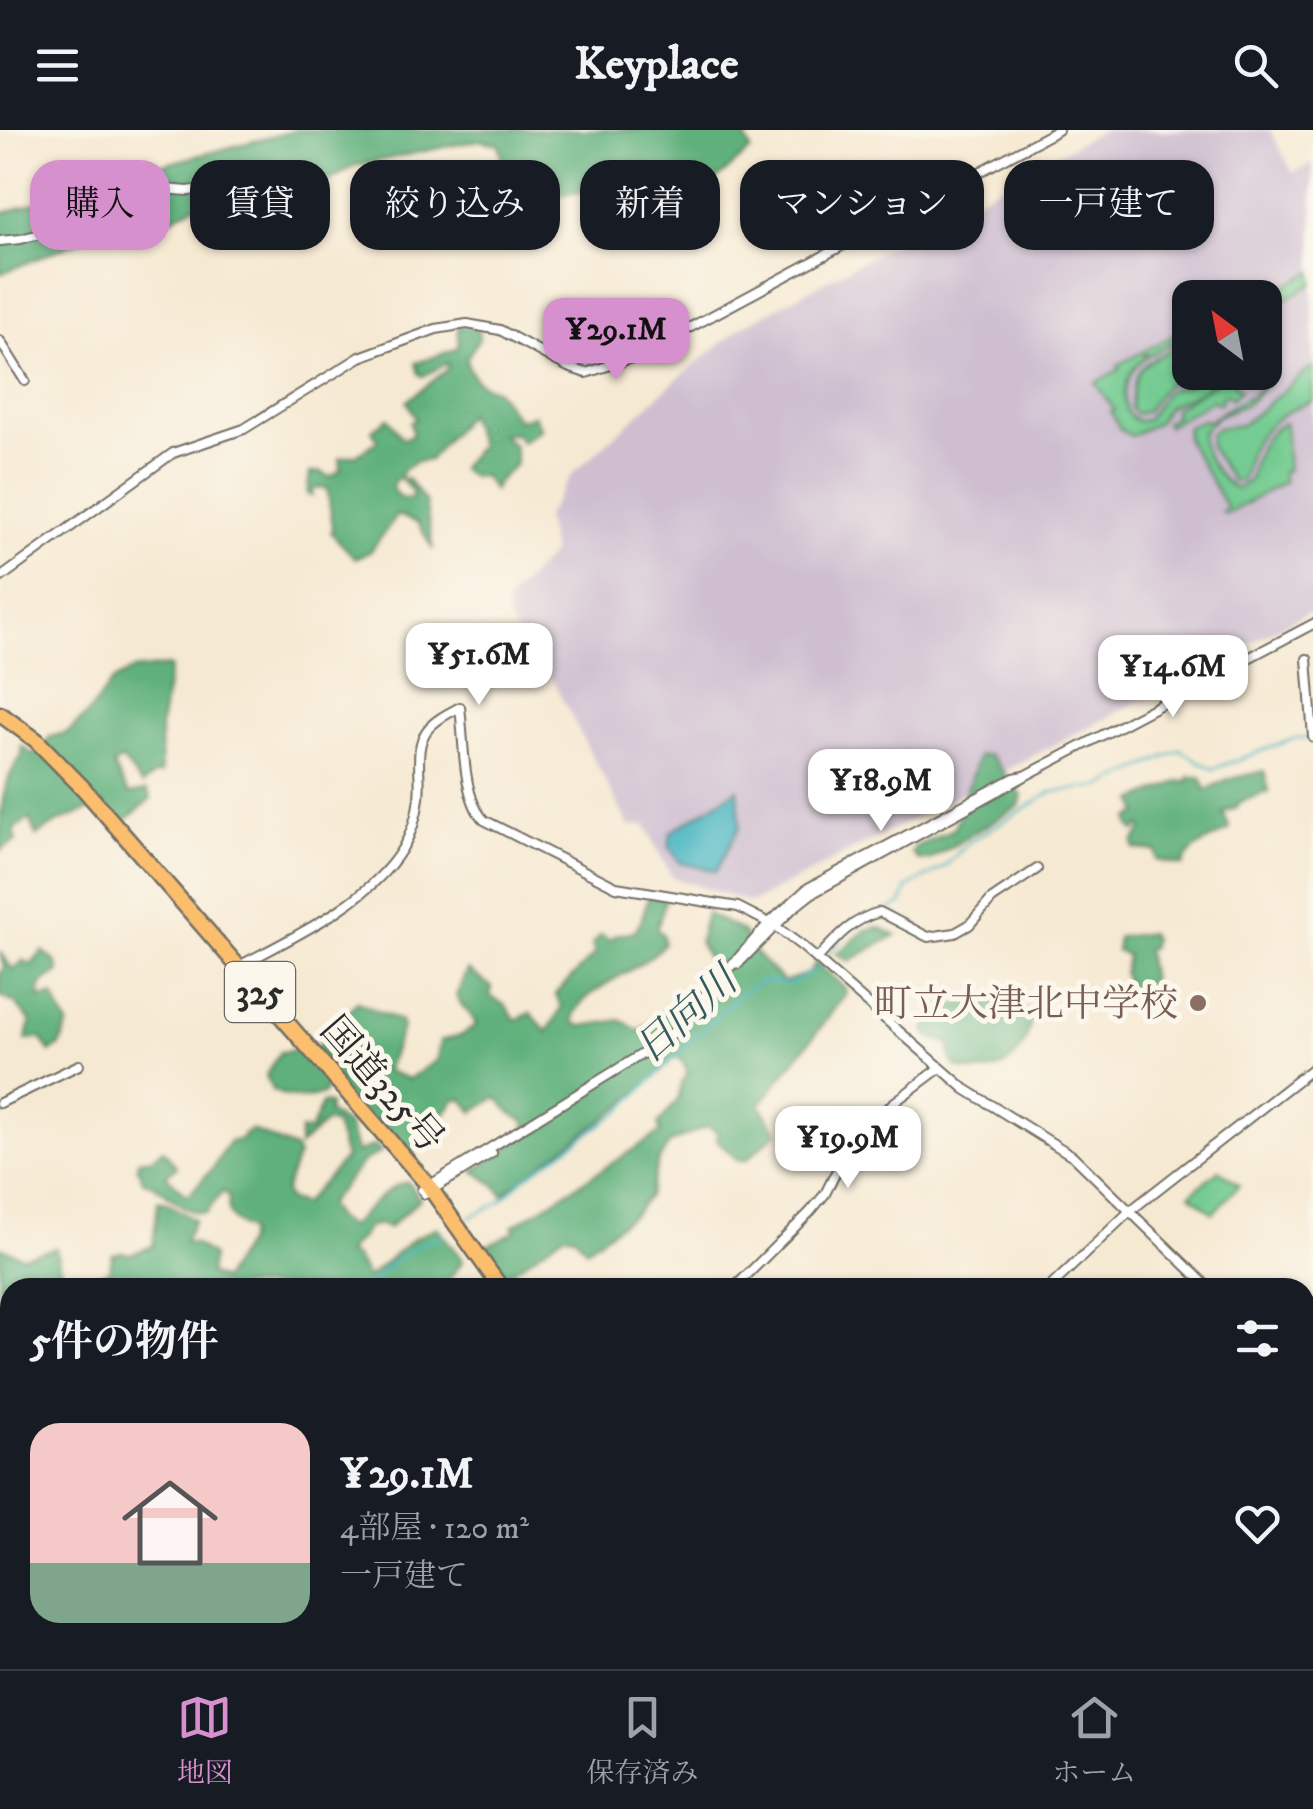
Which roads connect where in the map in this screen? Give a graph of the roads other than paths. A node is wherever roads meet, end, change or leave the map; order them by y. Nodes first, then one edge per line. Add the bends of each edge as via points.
1 (1058, 130) edge
2 (190, 191) edge
3 (0, 241) edge
4 (0, 341) edge
5 (26, 380) dead end
6 (0, 578) edge
7 (1313, 624) edge
8 (1306, 659) dead end
9 (0, 717) edge
10 (1313, 737) edge
11 (1037, 869) dead end
12 (772, 924) junction
13 (821, 963) junction
14 (234, 967) junction
15 (78, 1064) dead end
16 (940, 1068) junction
17 (1313, 1068) edge
18 (0, 1104) edge
19 (427, 1190) junction
20 (1130, 1211) junction
21 (491, 1278) edge
22 (744, 1278) edge
23 (1057, 1278) edge
24 (1199, 1278) edge

1 - 6 street via 635,357 586,373 500,330 467,324 360,357 253,425 174,453
2 - 3 street via 152,188 86,222
4 - 5 street
7 - 12 street via 811,894
8 - 10 street
9 - 14 highway, 国道325号 / 325 via 36,740 81,785
11 - 13 street via 956,933 928,937 880,912 842,932
12 - 13 street
12 - 14 street via 720,902 616,887 484,820 470,793 460,707 424,735 418,811 393,862 312,926
12 - 19 street via 668,1038
13 - 16 street
14 - 19 highway, 国道325号 / 325
15 - 18 street
16 - 20 street via 981,1101 1064,1149
16 - 22 street via 892,1104 844,1156 810,1212
17 - 20 street
19 - 21 highway, 国道325号 / 325
20 - 23 street
20 - 24 street

